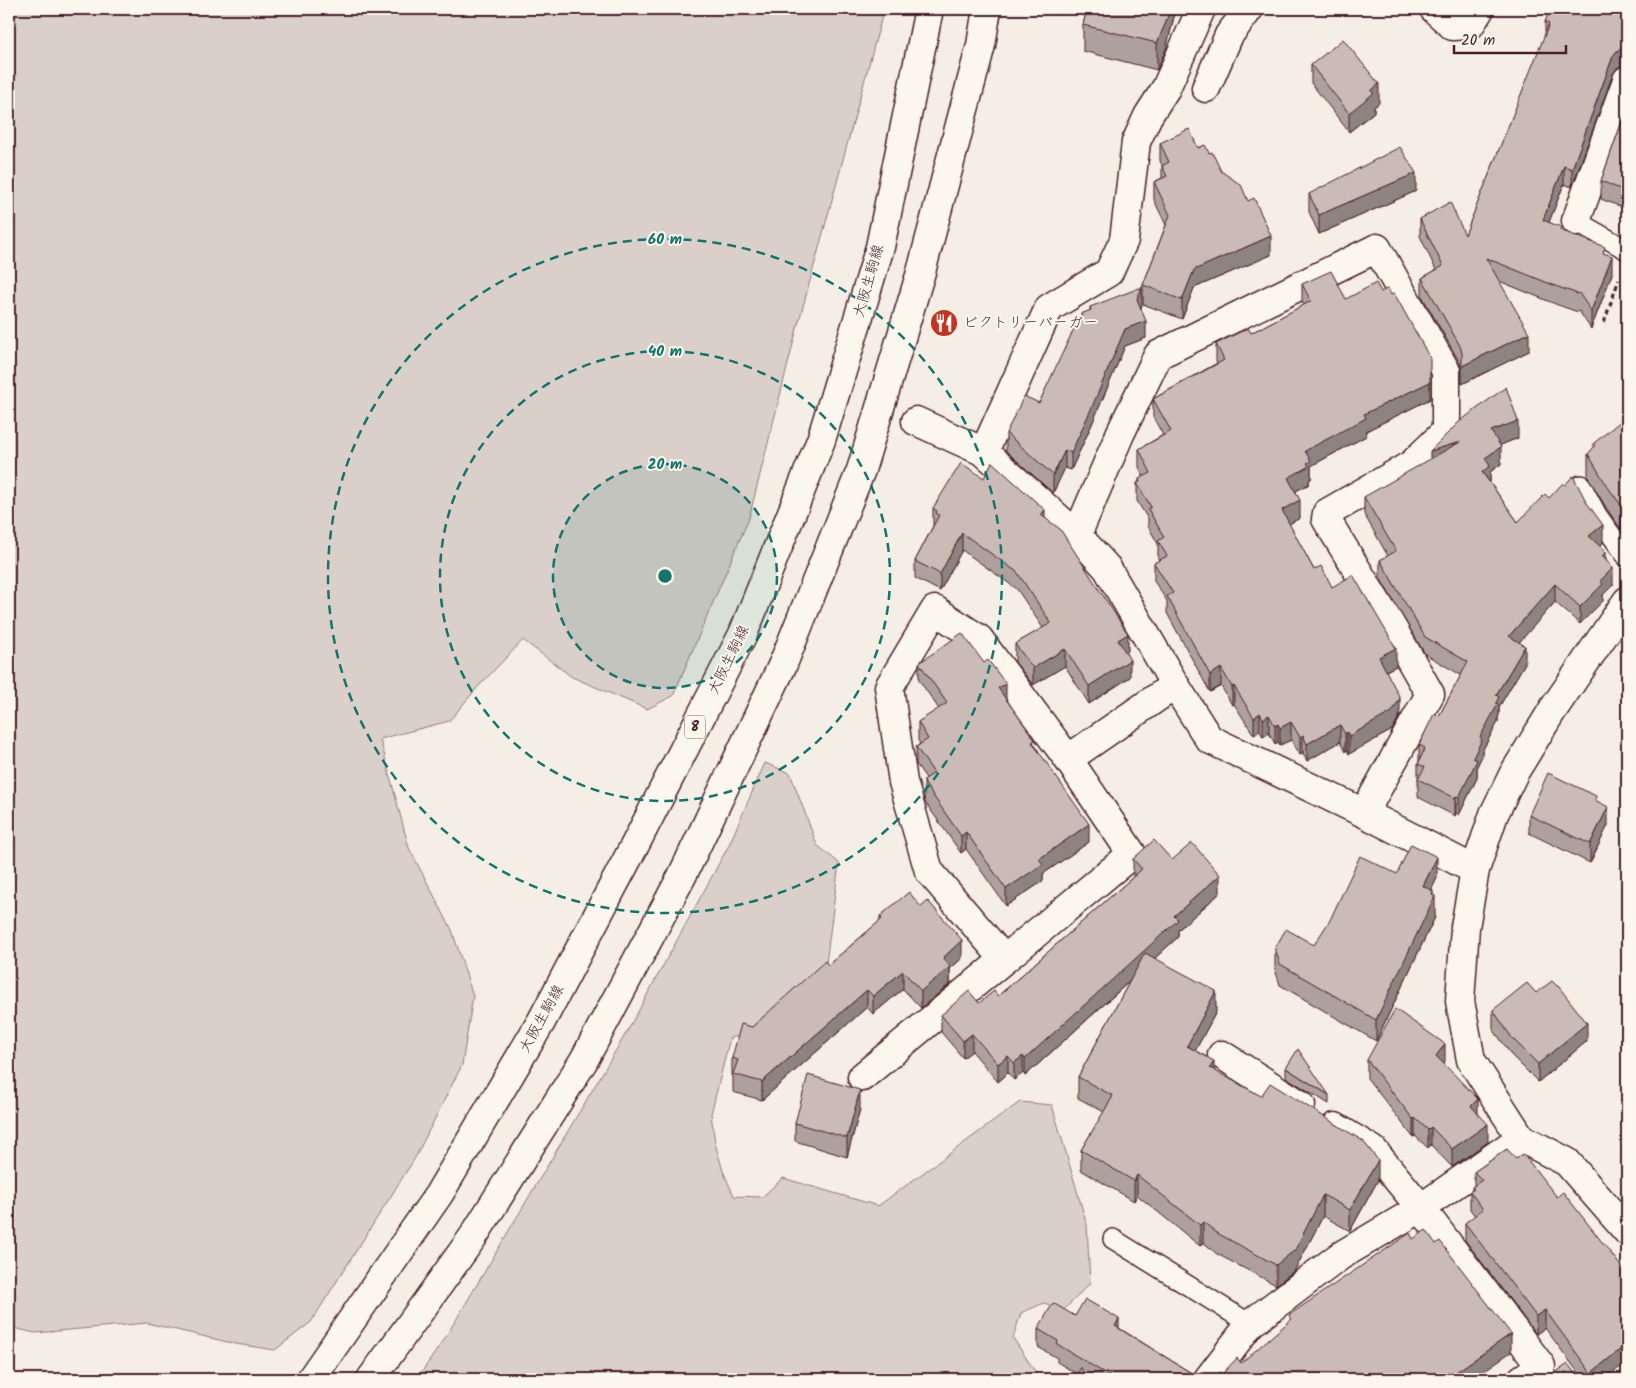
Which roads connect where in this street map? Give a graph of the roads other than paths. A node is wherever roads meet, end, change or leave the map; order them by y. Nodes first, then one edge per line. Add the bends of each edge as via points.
1 (929, 9) edge
2 (987, 9) edge
3 (1201, 9) edge
4 (1249, 9) edge
5 (1434, 9) edge
6 (1480, 9) edge
7 (1627, 80) edge
8 (1206, 88) dead end
9 (1576, 221) joint
10 (1627, 250) edge
11 (916, 421) dead end
12 (984, 452) junction
13 (1581, 485) dead end
14 (1077, 535) junction
15 (1627, 557) edge
16 (1627, 601) edge
17 (1175, 685) junction
18 (1068, 759) junction
19 (1364, 813) junction
20 (1475, 870) junction
21 (1004, 959) junction
22 (1222, 1055) dead end
23 (862, 1076) dead end
24 (1521, 1138) junction
25 (1422, 1208) junction
26 (1627, 1231) edge
27 (1113, 1239) dead end
28 (1250, 1324) junction
29 (311, 1379) edge
30 (371, 1379) edge
31 (1208, 1379) edge
32 (1522, 1379) edge

1 - 29 street, 大阪生駒線 / 8 via 880,247 821,440 743,634 541,1022 439,1194
2 - 30 street via 981,45 923,262 861,470 783,664 682,876 584,1060 473,1237
3 - 12 street via 1166,88 1136,142 1124,240 1109,272 1049,308
4 - 8 street via 1229,35
5 - 6 street via 1453,26 1470,25
7 - 9 street
9 - 10 lane
11 - 12 street
12 - 14 street
13 - 15 lane via 1597,515
14 - 17 street via 1107,568
14 - 19 street via 1158,355 1376,248 1446,371 1446,431 1411,465 1327,513 1326,519 1430,694
16 - 20 street via 1514,773 1494,814
17 - 18 street
17 - 19 street via 1209,739
18 - 21 street via 1132,854
18 - 21 street via 979,638 935,610 889,687 903,782 930,871
19 - 20 street
20 - 24 street via 1465,927 1460,1001 1471,1060
21 - 23 street
22 - 25 street via 1373,1150
24 - 25 street
24 - 26 street via 1567,1162
25 - 28 street via 1340,1256
25 - 32 street via 1541,1366
27 - 28 lane
28 - 31 street

